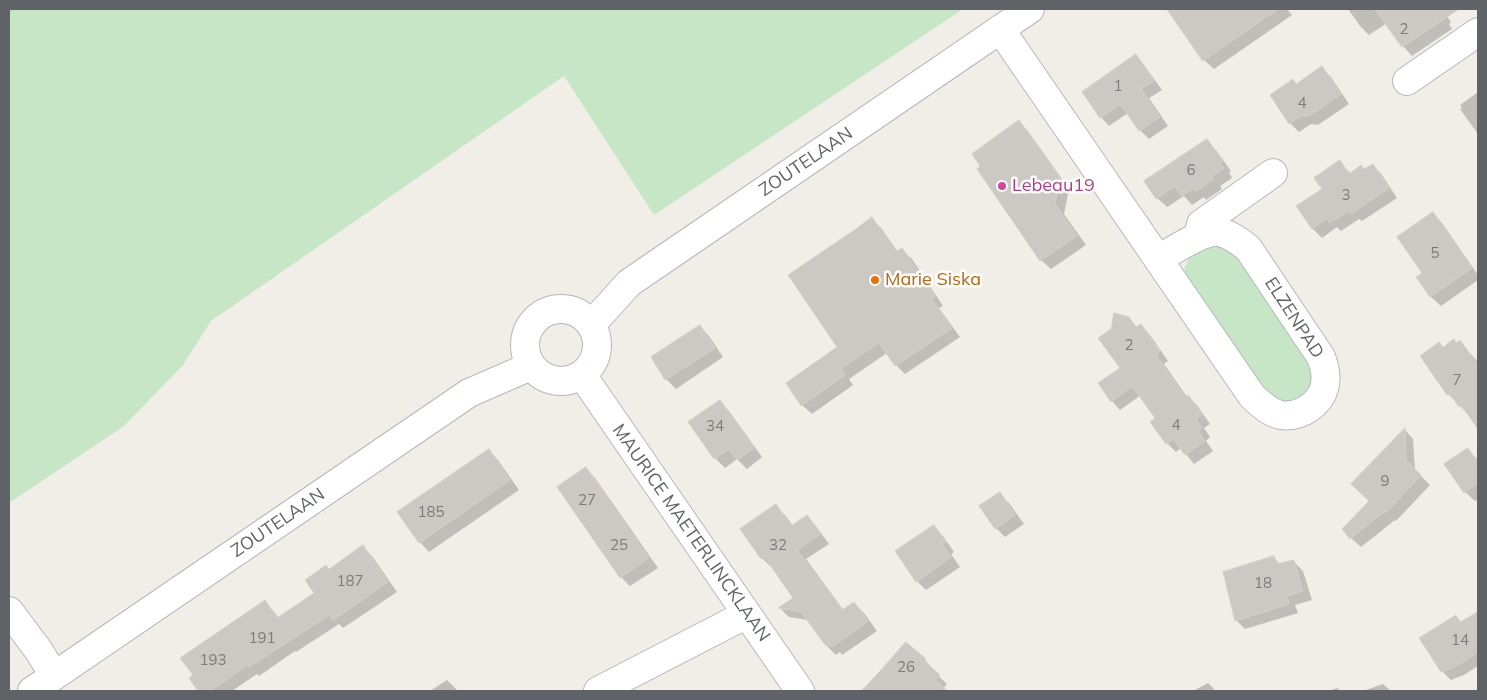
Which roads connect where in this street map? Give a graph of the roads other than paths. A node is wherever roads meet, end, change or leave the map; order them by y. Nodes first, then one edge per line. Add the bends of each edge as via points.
1 (1030, 9) edge
2 (1000, 29) junction
3 (1478, 32) edge
4 (1407, 81) dead end
5 (1273, 173) dead end
6 (1198, 236) junction
7 (1158, 259) junction
8 (591, 325) junction
9 (531, 366) junction
10 (582, 375) junction
11 (9, 611) edge
12 (747, 614) junction
13 (43, 684) edge
14 (598, 691) edge
15 (800, 691) edge

1 - 2 street, ZOUTELAAN
2 - 7 street, ELZENPAD
2 - 8 street, ZOUTELAAN via 629,283
3 - 4 street
5 - 6 street via 1201,224
6 - 7 street, ELZENPAD
6 - 7 street, ELZENPAD via 1218,232 1234,237 1248,248 1321,356 1325,384 1320,397 1310,408 1295,415 1282,415 1270,411 1252,396
8 - 9 street via 581,315 568,310 554,310 541,316 531,326 526,338 526,353
8 - 10 street via 596,338 596,352
9 - 10 street via 554,381 568,381
9 - 13 street, ZOUTELAAN via 469,393
10 - 12 street, MAURICE MAETERLINCKLAAN
11 - 13 street via 39,651
12 - 14 street
12 - 15 street, MAURICE MAETERLINCKLAAN

